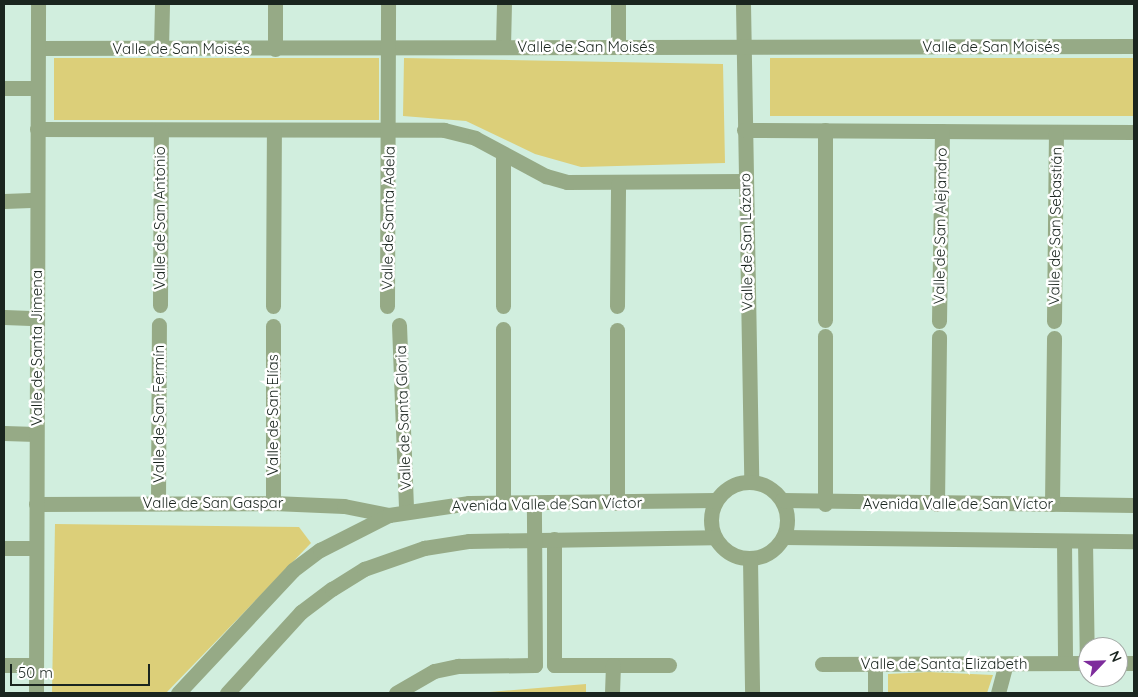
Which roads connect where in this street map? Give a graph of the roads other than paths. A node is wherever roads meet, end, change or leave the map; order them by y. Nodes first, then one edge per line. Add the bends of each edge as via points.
1 (38, 4) edge
2 (162, 4) edge
3 (275, 4) edge
4 (388, 4) edge
5 (504, 4) edge
6 (618, 4) edge
7 (743, 4) edge
8 (388, 45) junction
9 (1134, 46) edge
10 (503, 47) junction
11 (618, 47) junction
12 (743, 47) junction
13 (38, 48) junction
14 (161, 49) junction
15 (275, 49) junction
16 (4, 88) edge
17 (38, 88) junction
18 (37, 129) junction
19 (161, 130) junction
20 (390, 130) junction
21 (744, 130) junction
22 (825, 130) junction
23 (274, 131) junction
24 (942, 131) junction
25 (1056, 132) junction
26 (1134, 132) edge
27 (503, 154) junction
28 (744, 181) junction
29 (618, 184) junction
30 (4, 200) edge
31 (37, 200) junction
32 (160, 305) dead end
33 (274, 306) dead end
34 (387, 306) dead end
35 (503, 306) dead end
36 (617, 306) dead end
37 (4, 317) edge
38 (37, 318) junction
39 (939, 321) dead end
40 (1054, 321) dead end
41 (159, 325) dead end
42 (399, 325) dead end
43 (273, 326) dead end
44 (503, 329) dead end
45 (617, 330) dead end
46 (939, 337) dead end
47 (1054, 338) dead end
48 (4, 434) edge
49 (36, 434) junction
50 (751, 481) junction
51 (716, 500) junction
52 (782, 500) junction
53 (158, 503) junction
54 (273, 503) junction
55 (503, 503) junction
56 (534, 503) junction
57 (617, 503) junction
58 (36, 504) junction
59 (825, 504) junction
60 (937, 504) junction
61 (1052, 504) junction
62 (1134, 505) edge
63 (406, 511) junction
64 (389, 515) junction
65 (714, 537) junction
66 (784, 537) junction
67 (534, 539) junction
68 (554, 539) junction
69 (1064, 541) junction
70 (1085, 541) junction
71 (1134, 541) edge
72 (4, 548) edge
73 (36, 548) junction
74 (750, 559) junction
75 (1087, 637) edge
76 (1065, 663) junction
77 (1078, 663) edge
78 (669, 664) dead end
79 (822, 664) dead end
80 (875, 664) junction
81 (1006, 664) junction
82 (4, 665) edge
83 (36, 665) junction
84 (613, 665) junction
85 (36, 693) edge
86 (178, 693) edge
87 (227, 693) edge
88 (396, 693) edge
89 (612, 693) edge
90 (752, 693) edge
91 (875, 693) edge
92 (998, 693) edge

1 - 13 street, Valle de Santa Jimena
2 - 14 street
3 - 15 street
4 - 8 street, Valle de Santa Adela
5 - 10 street
6 - 11 street
7 - 12 street, Valle de San Lázaro
8 - 10 street, Valle de San Moisés
8 - 15 street, Valle de San Moisés
8 - 20 street, Valle de Santa Adela
9 - 12 street, Valle de San Moisés
10 - 11 street, Valle de San Moisés
11 - 12 street, Valle de San Moisés
12 - 21 street, Valle de San Lázaro
13 - 14 street, Valle de San Moisés
13 - 17 street, Valle de Santa Jimena
14 - 15 street, Valle de San Moisés
16 - 17 street
17 - 18 street, Valle de Santa Jimena
18 - 19 street
18 - 31 street, Valle de Santa Jimena
19 - 23 street
19 - 32 street, Valle de San Antonio
20 - 23 street
20 - 27 street via 444,130 475,138
20 - 34 street, Valle de Santa Adela
21 - 22 street
21 - 28 street, Valle de San Lázaro
22 - 24 street
22 - 59 street
23 - 33 street
24 - 25 street
24 - 39 street, Valle de San Alejandro
25 - 26 street
25 - 40 street, Valle de San Sebastián
27 - 29 street via 567,182
27 - 35 street
28 - 29 street
28 - 50 street, Valle de San Lázaro
29 - 36 street
30 - 31 street
31 - 38 street, Valle de Santa Jimena
37 - 38 street
38 - 49 street, Valle de Santa Jimena
41 - 53 street, Valle de San Fermín
42 - 63 street, Valle de Santa Gloria
43 - 54 street, Valle de San Elías
44 - 55 street
45 - 57 street
46 - 60 street
47 - 61 street
48 - 49 street
49 - 58 street, Valle de Santa Jimena
50 - 51 street via 732,485
50 - 52 street via 770,487
51 - 57 street, Avenida Valle de San Víctor
51 - 65 street via 710,517
52 - 59 street, Avenida Valle de San Víctor
52 - 66 street via 788,520
53 - 54 street, Valle de San Gaspar
53 - 58 street, Valle de San Gaspar
54 - 64 street, Valle de San Gaspar via 344,506
55 - 56 street, Avenida Valle de San Víctor
55 - 63 street, Avenida Valle de San Víctor
56 - 57 street, Avenida Valle de San Víctor
56 - 67 street
58 - 73 street, Valle de Santa Jimena
59 - 60 street, Avenida Valle de San Víctor
60 - 61 street, Avenida Valle de San Víctor
61 - 62 street, Avenida Valle de San Víctor
63 - 64 street, Avenida Valle de San Víctor
64 - 86 street, Avenida Valle de San Víctor via 320,550 292,570
65 - 68 street
65 - 74 street via 734,556
66 - 69 street
66 - 74 street via 764,556
67 - 68 street
67 - 87 street via 469,541 424,548 364,569 301,612
67 - 88 street via 535,665 458,666 434,671
68 - 84 street via 554,665
69 - 70 street
69 - 76 street
70 - 71 street
70 - 75 street, Valle de Santa Elizabeth
72 - 73 street
73 - 83 street, Valle de Santa Jimena
74 - 90 street
76 - 77 street, Valle de Santa Elizabeth
76 - 81 street, Valle de Santa Elizabeth
78 - 84 street
79 - 80 street, Valle de Santa Elizabeth
80 - 81 street, Valle de Santa Elizabeth
80 - 91 street
81 - 92 street
82 - 83 street
83 - 85 street, Valle de Santa Jimena
84 - 89 street

